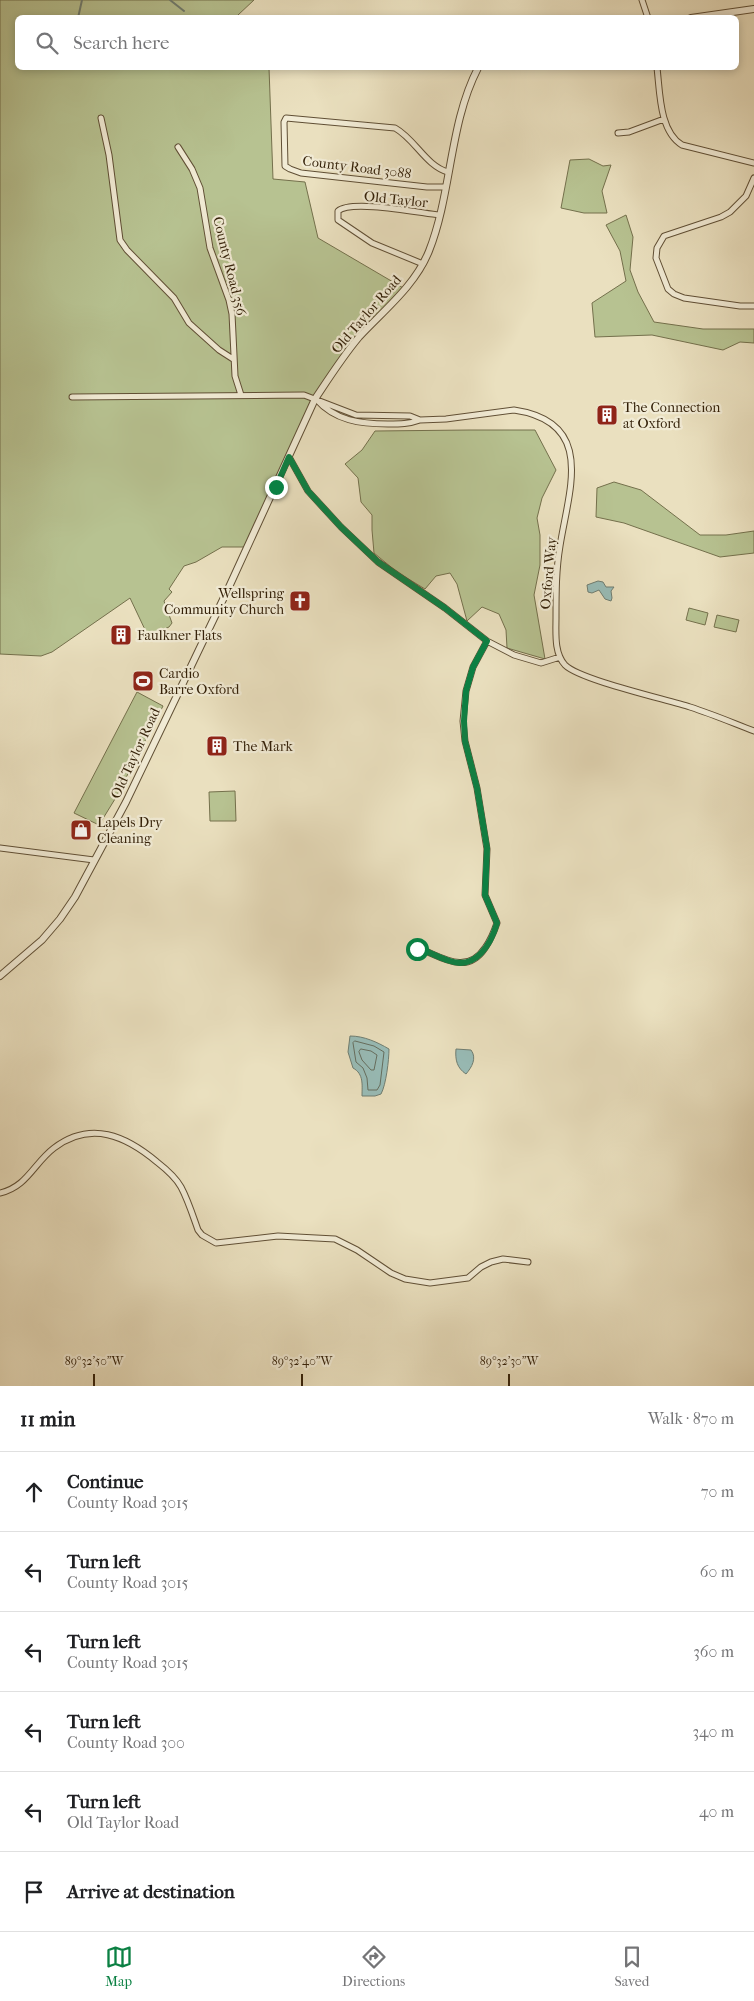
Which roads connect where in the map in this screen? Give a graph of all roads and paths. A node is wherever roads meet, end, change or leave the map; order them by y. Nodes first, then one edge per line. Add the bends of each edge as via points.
1 (642, 0) edge
2 (754, 9) edge
3 (647, 15) edge
4 (712, 15) edge
5 (477, 70) edge
6 (657, 70) edge
7 (101, 118) dead end
8 (664, 119) junction
9 (618, 134) dead end
10 (178, 147) dead end
11 (754, 163) edge
12 (448, 172) junction
13 (754, 178) edge
14 (445, 187) junction
15 (439, 215) junction
16 (423, 264) junction
17 (754, 306) edge
18 (233, 359) junction
19 (241, 395) junction
20 (72, 397) dead end
21 (315, 399) junction
22 (289, 457) junction
23 (487, 641) junction
24 (560, 657) junction
25 (754, 731) edge
26 (0, 848) edge
27 (94, 860) junction
28 (417, 949) dead end
29 (0, 976) edge
30 (0, 1194) edge
31 (528, 1262) dead end

1 - 3 street
2 - 4 street
5 - 12 street, Old Taylor Road via 468,90
6 - 8 street
7 - 18 street via 120,240 174,298 189,323
8 - 9 street
8 - 11 street via 672,138 682,145
10 - 18 street, County Road 356 via 200,188 210,248 232,314
12 - 14 street, Old Taylor Road
12 - 14 street, County Road 3088 via 439,170 404,133 395,128 286,118 284,122 285,166 290,169 301,173
13 - 17 street via 746,196 730,212 664,236 656,258 664,281 674,294
14 - 15 street, Old Taylor Road
15 - 16 street, Old Taylor Road
15 - 16 street, Old Taylor via 371,206 346,206 338,210 338,220 372,243
16 - 21 street, Old Taylor Road via 400,295 358,338
18 - 19 street, County Road 356 via 234,376
19 - 20 street
19 - 21 street via 304,395
21 - 22 street, Old Taylor Road
21 - 24 street, Oxford Way via 356,416 410,416 420,420 524,411 544,419 563,436 573,462 557,567 556,634
22 - 23 street via 308,491 372,556
22 - 27 street, Old Taylor Road via 126,802
23 - 24 street via 514,655 542,663
23 - 28 street via 473,667 466,691 464,721 465,741 486,841 485,895 497,923 482,952 468,963 452,962
24 - 25 street via 575,672 691,707
26 - 27 street
27 - 29 street, Old Taylor Road via 76,897 60,919 42,940
30 - 31 street via 18,1186 54,1148 77,1136 104,1134 134,1145 166,1169 180,1186 198,1230 216,1242 278,1236 335,1239 358,1250 391,1273 430,1283 468,1278 490,1262 503,1259

